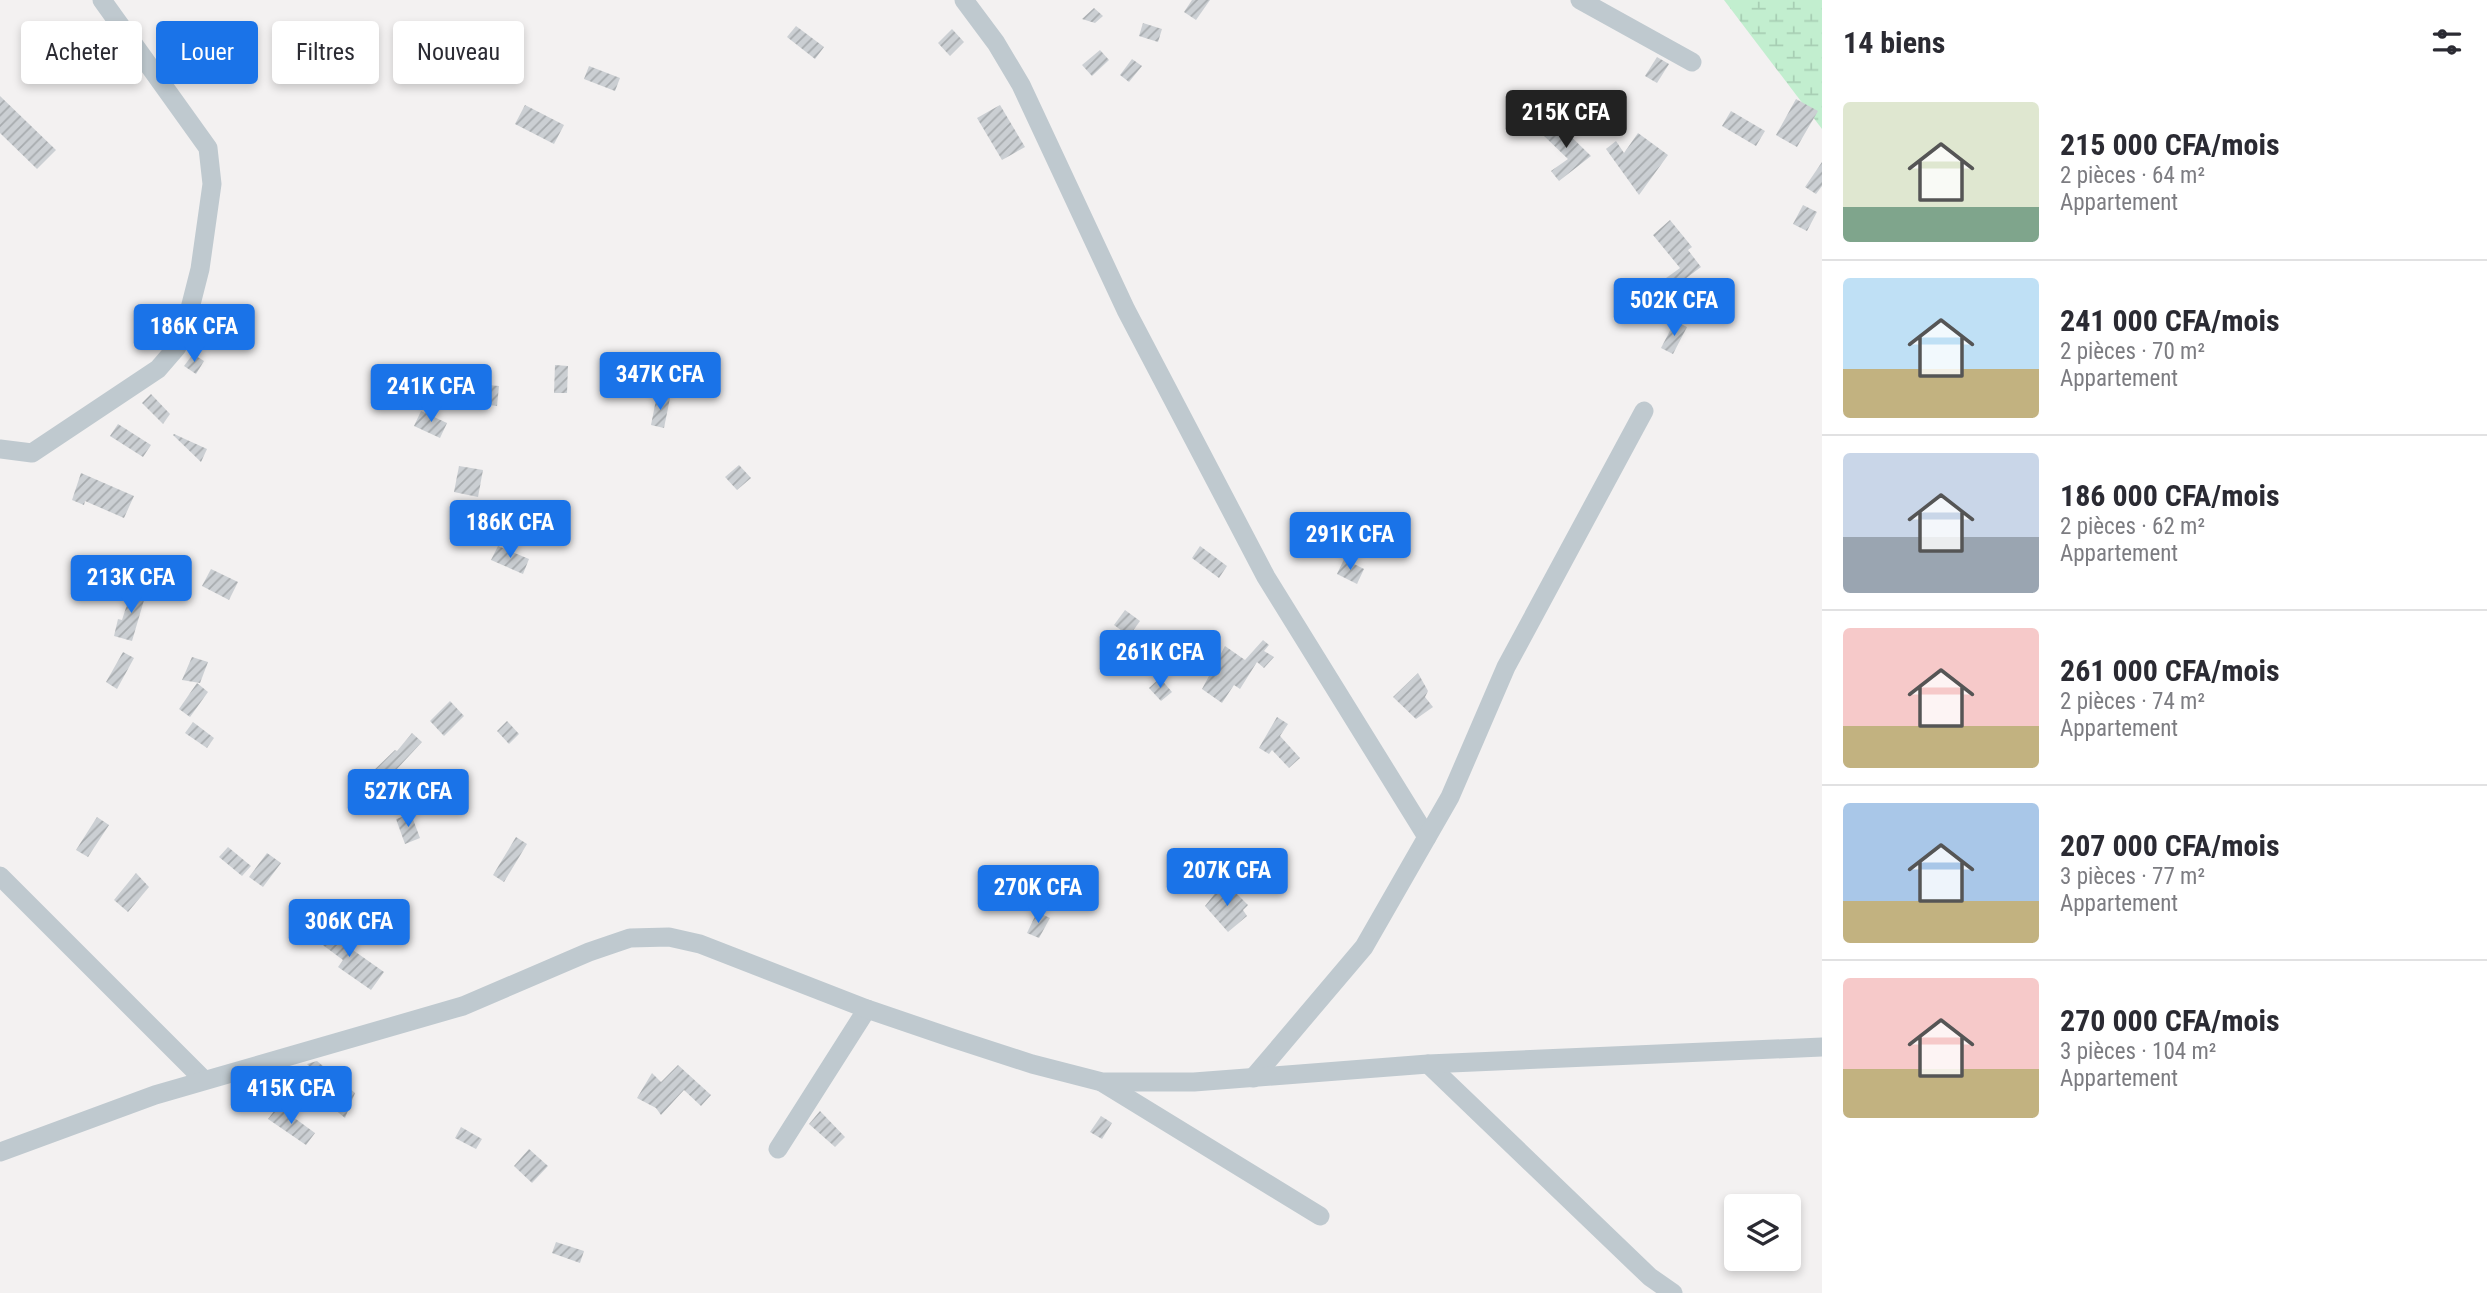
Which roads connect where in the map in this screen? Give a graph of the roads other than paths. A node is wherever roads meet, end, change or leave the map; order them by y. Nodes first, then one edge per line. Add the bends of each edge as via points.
1 (102, 0) edge
2 (964, 0) edge
3 (1580, 0) edge
4 (1692, 62) dead end
5 (1644, 411) dead end
6 (0, 449) edge
7 (1427, 837) junction
8 (0, 876) edge
9 (867, 1009) junction
10 (1822, 1047) edge
11 (1428, 1063) junction
12 (1253, 1078) junction
13 (204, 1080) junction
14 (1102, 1082) junction
15 (778, 1149) dead end
16 (0, 1152) edge
17 (1320, 1216) dead end
18 (1650, 1277) junction
19 (1671, 1292) edge
20 (1639, 1293) edge
21 (1693, 1293) edge

1 - 6 street via 208,148 212,184 200,269 177,347 158,369 32,453
2 - 7 street via 1021,85 1126,310 1266,577
3 - 4 street
5 - 7 street via 1506,667 1450,797
7 - 12 street via 1364,947
8 - 13 street
9 - 13 street via 700,944 669,937 630,938 463,1006
9 - 14 street via 1032,1064
9 - 15 street
10 - 11 street
11 - 12 street
11 - 18 street
12 - 14 street
13 - 16 street
14 - 17 street
18 - 19 street
18 - 20 street
19 - 21 street

